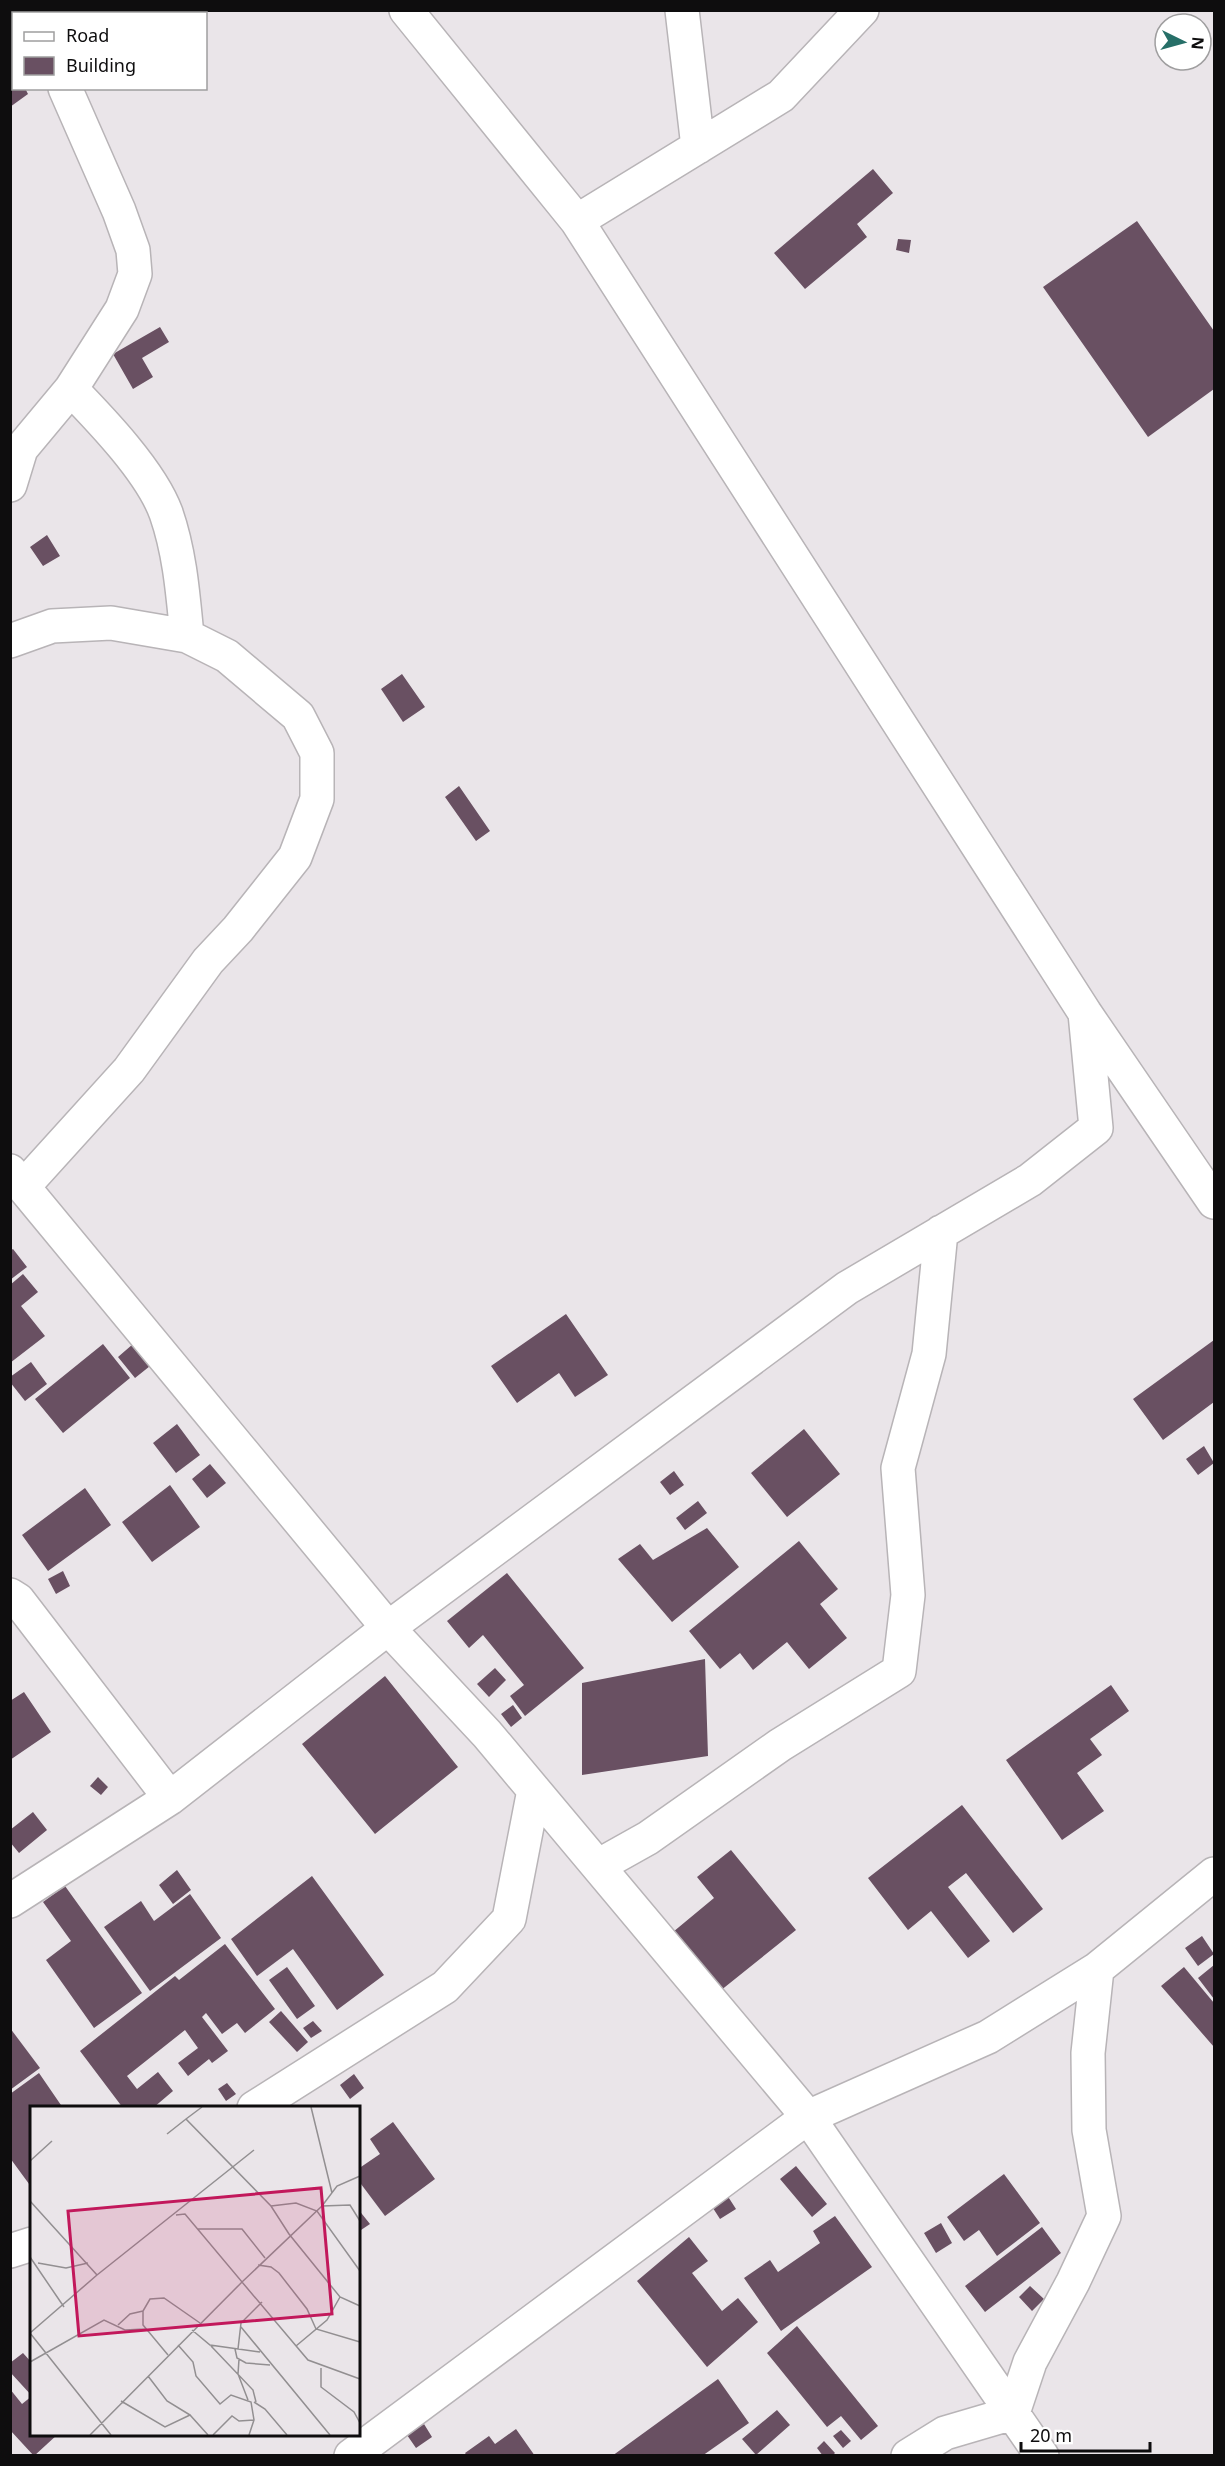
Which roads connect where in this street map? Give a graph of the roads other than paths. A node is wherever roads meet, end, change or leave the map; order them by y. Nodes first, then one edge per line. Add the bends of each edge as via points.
1 (406, 10) edge
2 (681, 10) edge
3 (862, 10) edge
4 (67, 90) edge
5 (698, 147) junction
6 (577, 221) junction
7 (71, 389) junction
8 (10, 485) edge
9 (187, 636) junction
10 (10, 641) edge
11 (1085, 1013) junction
12 (17, 1179) edge
13 (1215, 1202) edge
14 (941, 1232) junction
15 (10, 1594) edge
16 (388, 1628) junction
17 (534, 1790) junction
18 (170, 1798) junction
19 (598, 1866) junction
20 (1215, 1874) edge
21 (10, 1901) edge
22 (1097, 1970) junction
23 (257, 2106) edge
24 (808, 2117) junction
25 (30, 2245) edge
26 (10, 2251) edge
27 (1013, 2413) junction
28 (351, 2456) edge
29 (908, 2456) edge
30 (1042, 2456) edge

1 - 6 street
2 - 5 street
3 - 5 street via 781,96
4 - 7 street via 119,211 133,250 135,274 122,309
5 - 6 street
6 - 11 street
7 - 8 street via 21,449
7 - 9 street via 150,482 166,513 181,576
9 - 10 street via 111,622 52,626
9 - 12 street via 227,656 298,716 317,753 317,799 295,857 208,961 129,1070
11 - 13 street
11 - 14 street via 1096,1128 1030,1180
12 - 16 street
14 - 16 street via 848,1288
14 - 19 street via 929,1354 898,1468 908,1595 900,1671 780,1745 648,1838
15 - 18 street
16 - 17 street
16 - 18 street
17 - 19 street
17 - 23 street via 509,1919 445,1987
18 - 21 street
19 - 24 street
20 - 22 street
22 - 24 street via 988,2037
22 - 27 street via 1088,2053 1089,2130 1104,2216 1074,2282 1030,2362
24 - 27 street
24 - 28 street
25 - 26 street
27 - 29 street via 945,2433
27 - 30 street

